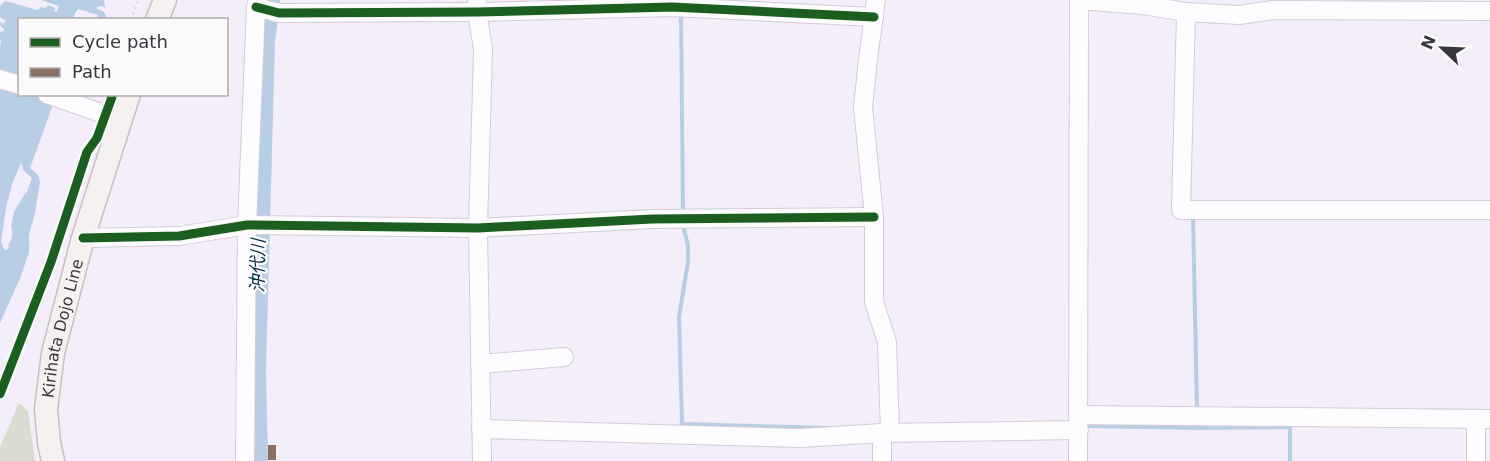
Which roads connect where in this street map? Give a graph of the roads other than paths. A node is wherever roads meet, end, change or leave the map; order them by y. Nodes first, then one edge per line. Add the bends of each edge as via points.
1 (165, 0) edge
2 (1080, 0) edge
3 (257, 3) edge
4 (477, 6) edge
5 (875, 8) edge
6 (1490, 11) edge
7 (1186, 12) junction
8 (158, 18) edge
9 (0, 79) edge
10 (18, 84) edge
11 (53, 96) edge
12 (127, 96) edge
13 (107, 115) junction
14 (1490, 210) edge
15 (874, 217) junction
16 (247, 225) junction
17 (478, 228) junction
18 (83, 238) junction
19 (564, 357) dead end
20 (480, 364) junction
21 (1483, 419) edge
22 (1079, 423) junction
23 (481, 429) junction
24 (886, 433) junction
25 (53, 461) edge
26 (245, 461) edge
27 (483, 461) edge
28 (882, 461) edge
29 (1078, 461) edge
30 (1476, 461) edge

1 - 8 main road
2 - 7 street
2 - 22 street
3 - 4 street via 279,13
3 - 16 street
4 - 5 street
4 - 17 street via 483,49
5 - 15 street via 863,107
6 - 7 street via 1273,10 1239,15
7 - 14 street via 1180,210
9 - 10 street
11 - 13 street
12 - 13 main road, Kirihata Dojo Line
13 - 18 main road, Kirihata Dojo Line
15 - 17 street via 652,219
15 - 24 street via 874,302 887,342
16 - 17 street
16 - 18 street via 179,237
16 - 26 street
17 - 20 street
18 - 25 main road, Kirihata Dojo Line via 53,353 46,410
19 - 20 street
20 - 23 street
21 - 22 street
21 - 30 street
22 - 24 street
22 - 29 street
23 - 24 street via 800,438
23 - 27 street
24 - 28 street

